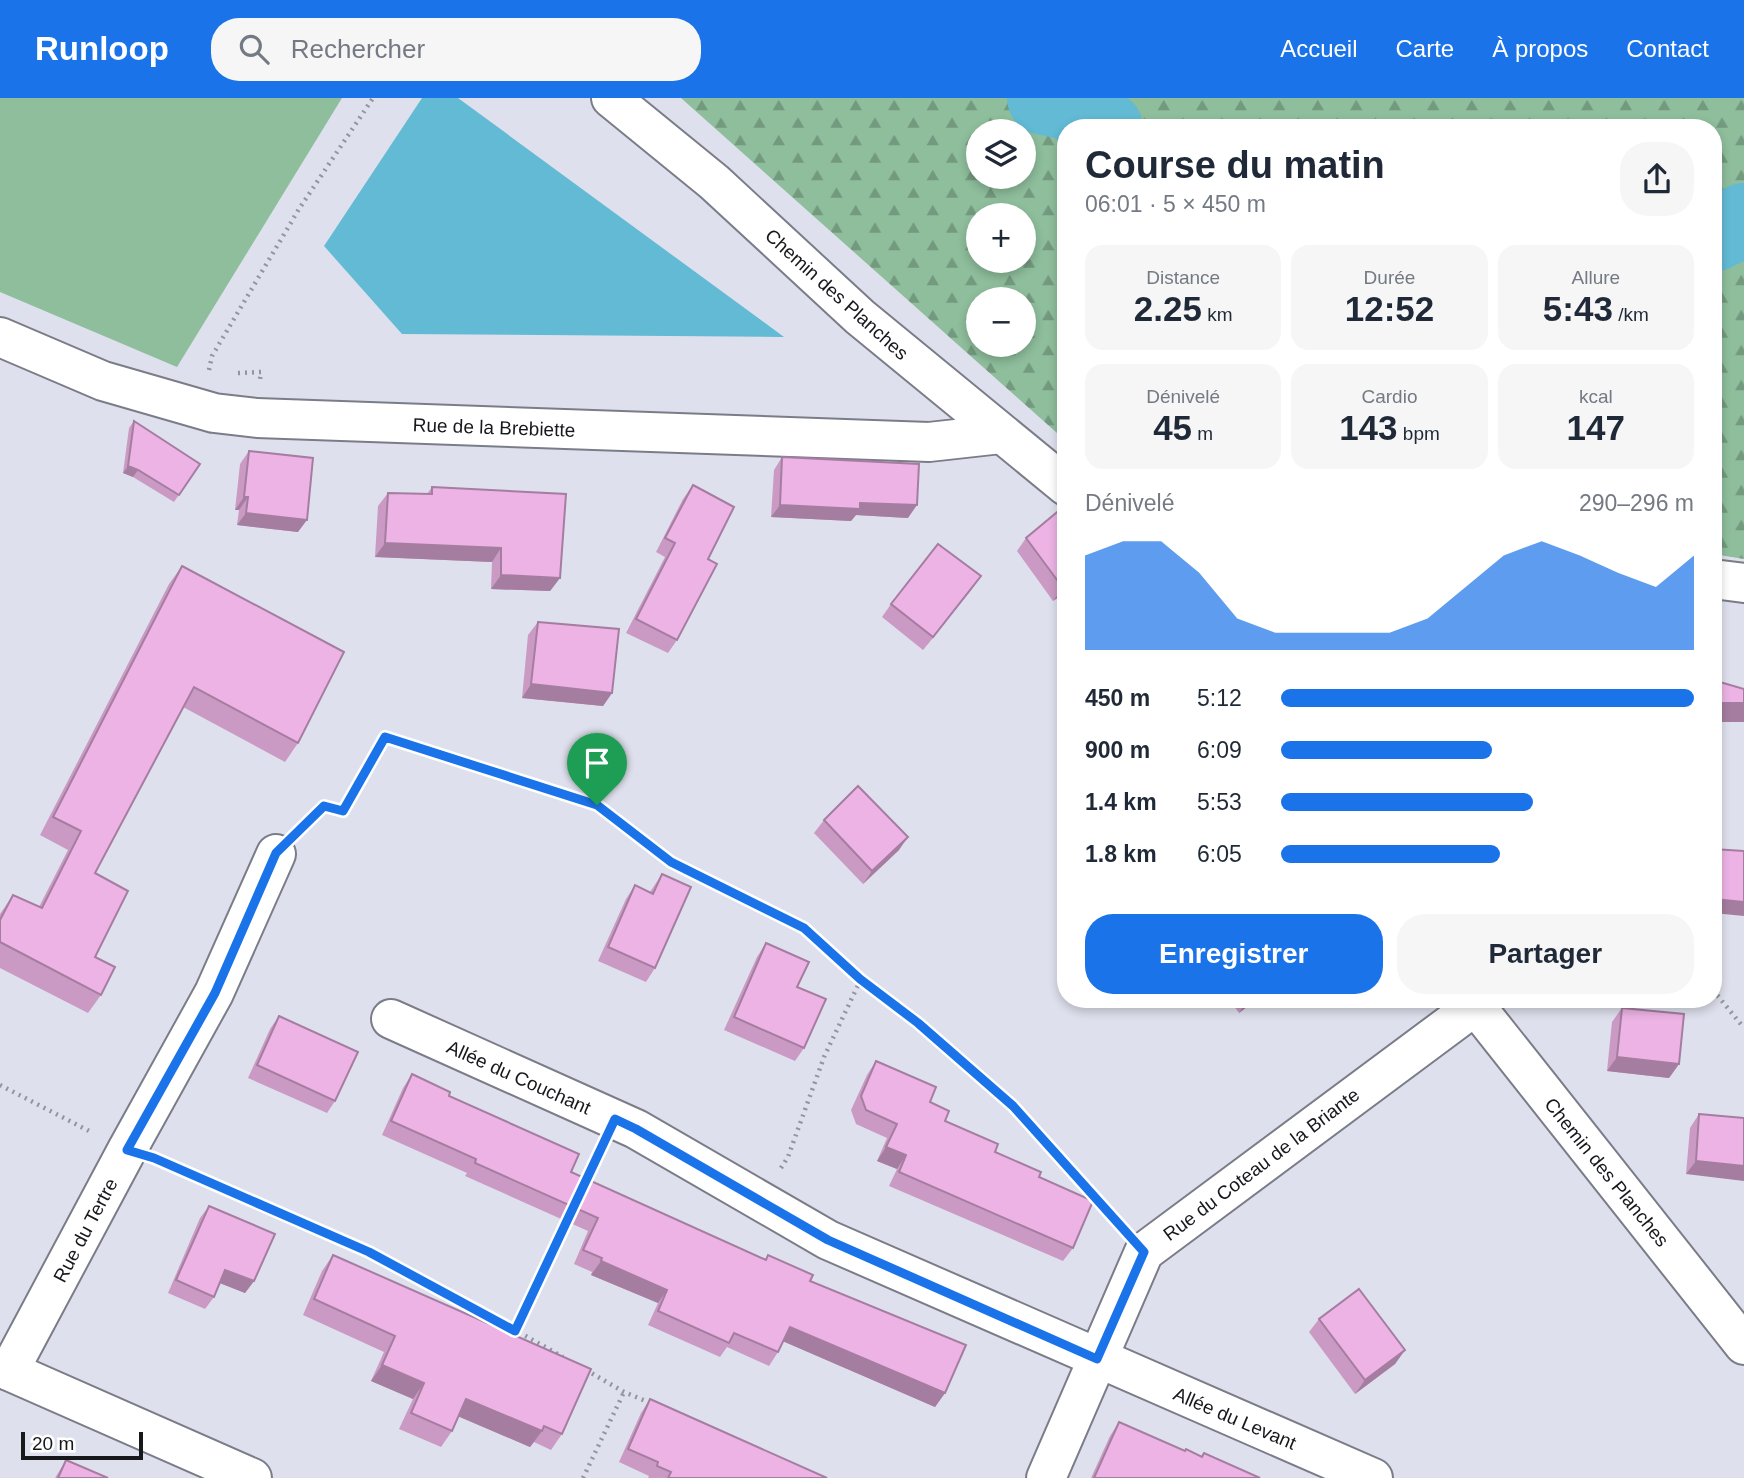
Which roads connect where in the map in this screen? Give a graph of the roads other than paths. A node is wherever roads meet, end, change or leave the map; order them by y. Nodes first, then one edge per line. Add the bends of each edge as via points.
1 (611, 98) edge
2 (0, 337) edge
3 (1001, 434) junction
4 (1057, 479) edge
5 (1722, 580) edge
6 (1744, 583) edge
7 (276, 853) road end
8 (1464, 1008) edge
9 (1477, 1008) edge
10 (391, 1019) dead end
11 (1739, 1325) edge
12 (1097, 1359) junction
13 (5, 1369) edge
14 (252, 1478) edge
15 (1046, 1478) edge
16 (1373, 1478) edge

1 - 3 street, Chemin des Planches via 714,182 860,317
2 - 3 street, Rue de la Brebiette via 103,381 214,413 257,418 929,442
3 - 4 street, Chemin des Planches
5 - 6 street
7 - 13 street, Rue du Tertre via 215,993
8 - 12 street, Rue du Coteau de la Briante via 1144,1252
9 - 11 street, Chemin des Planches
10 - 12 street, Allée du Couchant via 636,1129 828,1240
12 - 15 street, Rue du Coteau de la Briante
12 - 16 street, Allée du Levant
13 - 14 street

